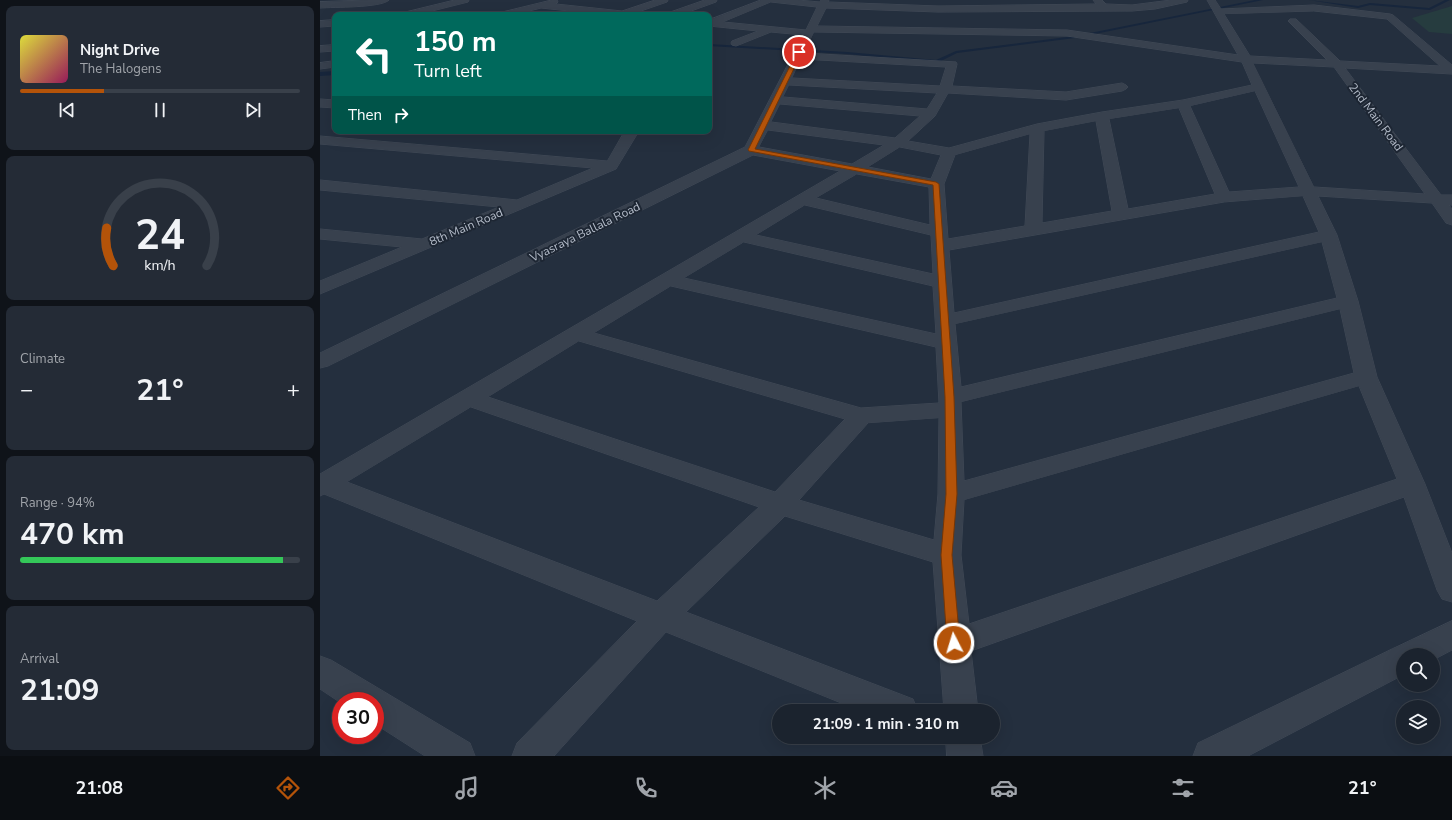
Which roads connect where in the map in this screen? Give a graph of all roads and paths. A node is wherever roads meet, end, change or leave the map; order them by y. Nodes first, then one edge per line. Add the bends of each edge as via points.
1 (385, 0) edge
2 (444, 0) edge
3 (561, 0) edge
4 (664, 0) edge
5 (713, 0) edge
6 (769, 0) edge
7 (772, 0) edge
8 (1180, 0) edge
9 (1184, 0) edge
10 (461, 1) edge
11 (604, 2) dead end
12 (823, 3) edge
13 (1100, 3) edge
14 (540, 5) junction
15 (320, 6) edge
16 (1215, 7) edge
17 (578, 10) junction
18 (417, 12) edge
19 (513, 12) edge
20 (571, 12) edge
21 (600, 12) edge
22 (627, 12) edge
23 (679, 12) edge
24 (1293, 21) dead end
25 (712, 22) edge
26 (332, 23) edge
27 (712, 23) edge
28 (320, 24) edge
29 (770, 29) junction
30 (810, 31) junction
31 (736, 43) dead end
32 (332, 48) edge
33 (320, 49) edge
34 (803, 49) junction
35 (1246, 59) junction
36 (1337, 64) junction
37 (332, 66) edge
38 (1451, 70) edge
39 (320, 72) edge
40 (785, 82) junction
41 (1122, 87) dead end
42 (1259, 87) junction
43 (945, 89) junction
44 (776, 100) junction
45 (320, 103) edge
46 (332, 104) edge
47 (1183, 104) junction
48 (931, 113) junction
49 (1102, 116) junction
50 (763, 125) junction
51 (1037, 128) junction
52 (630, 134) edge
53 (320, 140) edge
54 (898, 142) junction
55 (751, 150) junction
56 (949, 152) junction
57 (611, 166) junction
58 (852, 170) junction
59 (936, 184) junction
60 (320, 185) edge
61 (1309, 191) junction
62 (1224, 197) junction
63 (802, 200) junction
64 (1445, 200) edge
65 (520, 204) junction
66 (1121, 214) junction
67 (1452, 220) edge
68 (1033, 231) junction
69 (320, 234) edge
70 (1329, 235) junction
71 (740, 236) junction
72 (939, 239) junction
73 (425, 244) junction
74 (667, 280) junction
75 (942, 282) junction
76 (320, 288) edge
77 (1348, 301) junction
78 (945, 332) junction
79 (576, 334) junction
80 (320, 362) edge
81 (1366, 377) junction
82 (469, 398) junction
83 (950, 404) junction
84 (861, 416) junction
85 (1412, 484) junction
86 (322, 485) edge
87 (952, 494) junction
88 (780, 504) junction
89 (946, 555) junction
90 (1452, 590) edge
91 (661, 617) junction
92 (1452, 635) edge
93 (954, 643) junction
94 (1426, 648) edge
95 (1396, 663) edge
96 (320, 671) edge
97 (354, 692) edge
98 (884, 704) edge
99 (960, 704) edge
100 (384, 711) edge
101 (964, 744) edge
102 (457, 756) edge
103 (530, 756) edge
104 (966, 756) edge
105 (1210, 756) edge

1 - 15 street
2 - 10 street
3 - 14 street
4 - 22 street
5 - 23 street
6 - 25 street
7 - 12 street
8 - 9 street
8 - 13 street via 1132,8
10 - 18 street
11 - 17 street
12 - 13 street via 978,9
12 - 30 street via 820,18
14 - 17 street
14 - 19 street
16 - 35 street
16 - 38 street via 1314,8 1390,17
17 - 20 street
17 - 21 street
24 - 36 street, 2nd Main Road
26 - 28 street
27 - 29 street
29 - 30 street
29 - 31 street
30 - 34 street
30 - 35 street via 1067,34
32 - 33 street
34 - 40 street
34 - 43 street via 952,64
35 - 36 street
35 - 42 street
36 - 38 street
36 - 64 street, 2nd Main Road
37 - 39 street
40 - 43 street
40 - 44 street
41 - 43 street via 1066,96
42 - 47 street
42 - 61 street
43 - 48 street
44 - 48 street
44 - 50 street
45 - 46 street
47 - 49 street
47 - 62 street
48 - 54 street
49 - 51 street
49 - 66 street
50 - 54 street
50 - 55 street
51 - 56 street
51 - 68 street
52 - 57 street
53 - 57 street
54 - 56 street
54 - 58 street
55 - 58 street
55 - 80 street, Vyasraya Ballala Road
56 - 59 street
57 - 65 street, 8th Main Road
58 - 59 street
58 - 63 street
59 - 72 street
60 - 65 street
61 - 62 street
61 - 64 street
61 - 70 street
62 - 66 street
63 - 71 street
63 - 72 street
64 - 67 street, 2nd Main Road
65 - 73 street, 8th Main Road
66 - 68 street
68 - 72 street
69 - 73 street
70 - 77 street
70 - 78 street
71 - 74 street
71 - 75 street
72 - 75 street
73 - 76 street, 8th Main Road
74 - 78 street
74 - 79 street
75 - 78 street
77 - 81 street
77 - 83 street
78 - 83 street
79 - 82 street
79 - 84 street
81 - 85 street
81 - 87 street
82 - 86 street
82 - 88 street
83 - 84 street
83 - 87 street
84 - 88 street
85 - 90 street
85 - 93 street
86 - 91 street
87 - 89 street
88 - 89 street
88 - 91 street
89 - 93 street
91 - 98 street
91 - 103 street
92 - 94 street
93 - 99 street
95 - 105 street
96 - 97 street
100 - 102 street
101 - 104 street

